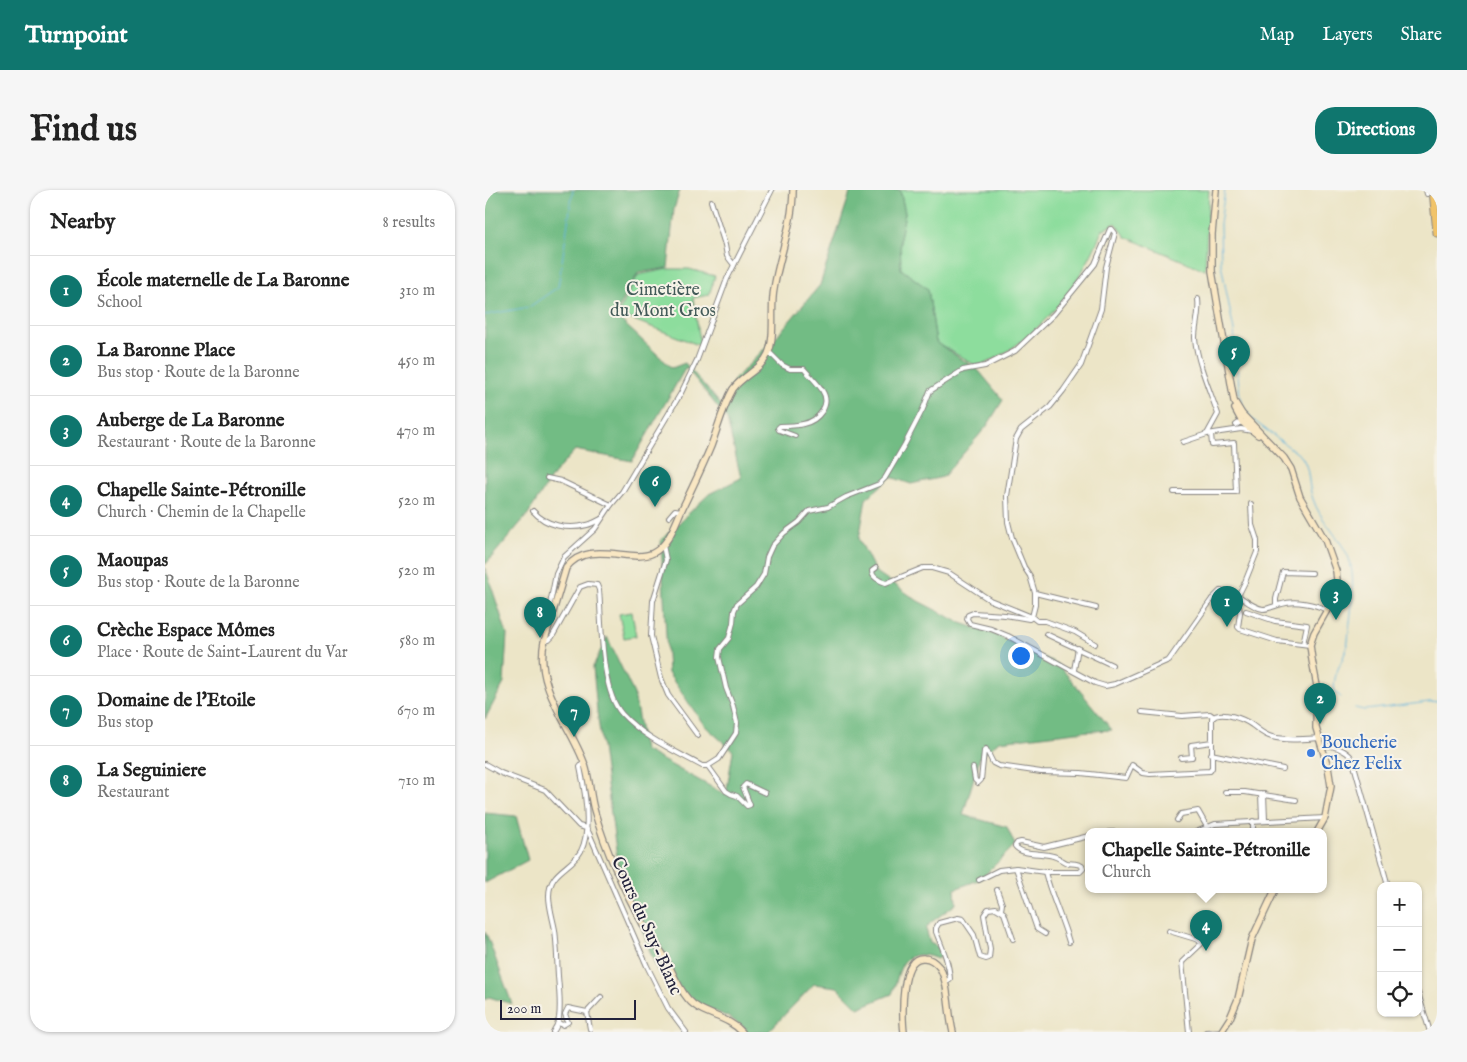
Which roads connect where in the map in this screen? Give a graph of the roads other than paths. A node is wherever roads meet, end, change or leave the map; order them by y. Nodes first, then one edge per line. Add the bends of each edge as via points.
1 (772, 190) edge
2 (793, 190) edge
3 (1216, 190) edge
4 (1429, 191) edge
5 (711, 201) dead end
6 (1437, 233) edge
7 (734, 265) junction
8 (1198, 299) dead end
9 (769, 352) junction
10 (1241, 422) junction
11 (1254, 430) junction
12 (1209, 434) junction
13 (795, 436) dead end
14 (1183, 442) dead end
15 (547, 478) dead end
16 (1174, 492) dead end
17 (1251, 504) dead end
18 (611, 505) junction
19 (533, 511) dead end
20 (681, 511) junction
21 (669, 517) dead end
22 (601, 519) junction
23 (663, 545) junction
24 (876, 568) dead end
25 (1312, 573) dead end
26 (1035, 593) junction
27 (1238, 596) junction
28 (1212, 599) junction
29 (1276, 605) junction
30 (1096, 608) dead end
31 (1327, 610) junction
32 (1246, 611) dead end
33 (1032, 616) junction
34 (547, 628) junction
35 (1046, 634) dead end
36 (544, 642) junction
37 (1095, 644) dead end
38 (1303, 644) junction
39 (1311, 645) junction
40 (1078, 648) junction
41 (1112, 665) dead end
42 (1074, 670) junction
43 (1142, 712) dead end
44 (1214, 717) junction
45 (698, 736) dead end
46 (1319, 738) junction
47 (1212, 742) junction
48 (1321, 746) junction
49 (1211, 754) junction
50 (1181, 758) dead end
51 (584, 762) junction
52 (485, 764) edge
53 (708, 766) junction
54 (973, 768) dead end
55 (1283, 769) dead end
56 (1225, 792) dead end
57 (765, 793) dead end
58 (1262, 794) junction
59 (1296, 800) dead end
60 (1325, 818) junction
61 (1177, 820) dead end
62 (1264, 820) junction
63 (1253, 821) junction
64 (586, 828) junction
65 (1207, 828) joint
66 (1253, 828) edge
67 (1319, 828) edge
68 (1085, 837) edge
69 (1016, 868) junction
70 (1045, 872) junction
71 (979, 880) dead end
72 (1386, 882) edge
73 (997, 890) dead end
74 (1274, 893) edge
75 (1001, 910) junction
76 (1169, 931) dead end
77 (1045, 934) dead end
78 (1013, 939) dead end
79 (1069, 942) dead end
80 (945, 982) junction
81 (601, 997) dead end
82 (1422, 1007) edge
83 (587, 1012) junction
84 (558, 1023) junction
85 (590, 1029) dead end
86 (553, 1032) edge
87 (687, 1032) edge
88 (742, 1032) edge
89 (903, 1032) edge
90 (953, 1032) edge
91 (1189, 1032) edge
92 (1206, 1032) edge
93 (1222, 1032) edge
94 (1429, 1032) edge

1 - 7 street
2 - 9 main road via 791,216 773,294
3 - 10 main road via 1213,272 1233,394
4 - 6 highway
5 - 7 street via 727,256
7 - 18 street via 681,392 628,484
8 - 12 street via 1196,349 1218,414
9 - 13 street via 790,369 804,369 823,391 826,401 818,417 805,424 779,426 779,430
9 - 20 main road via 761,365 733,389 701,471
10 - 11 main road
10 - 11 street
10 - 12 street via 1230,430
11 - 31 main road via 1291,468 1300,497 1334,560 1337,589
12 - 14 street
12 - 16 street via 1212,445 1235,443 1237,492
15 - 18 street via 561,481
17 - 27 street via 1257,552
18 - 22 street
19 - 22 street via 557,526 587,525
20 - 21 street via 675,510
20 - 23 main road
22 - 34 street via 595,529 564,557 556,574
23 - 34 main road via 647,555 606,552 574,560 564,571
23 - 45 street via 666,560 653,601 651,636 668,694
24 - 33 street via 872,571 874,577 886,583 923,568 949,573 990,600
25 - 29 street via 1283,572
26 - 30 street
26 - 33 street
26 - 53 street via 1008,522 1007,496 1016,439 1021,430 1050,407 1081,365 1101,309 1114,229 1109,229 1095,264 1055,314 1015,351 985,366 963,370 930,391 905,444 879,484 828,506 809,510 771,546 764,574 756,587 737,604 729,638 720,649 726,688 737,722 736,733 719,759
27 - 28 street via 1225,590
27 - 29 street via 1263,609
28 - 38 street via 1239,607 1240,629 1277,641
28 - 42 street via 1169,660 1162,664 1105,686
29 - 31 street via 1312,605
31 - 39 main road
32 - 38 street via 1275,621 1307,625
33 - 37 street via 1037,621 1075,632
33 - 42 street via 1029,619 973,613 967,619 970,624 1008,636
34 - 36 main road
35 - 40 street
36 - 51 main road via 545,681
36 - 53 street via 551,637 579,587 597,586 607,677 621,713 643,732
38 - 39 street
39 - 46 main road via 1317,686 1315,722
40 - 41 street
40 - 42 street
43 - 44 street via 1182,716 1210,714
44 - 46 street via 1219,715 1241,720 1272,737
44 - 47 street
46 - 48 main road
47 - 49 street
47 - 50 street via 1191,745 1191,757
48 - 60 main road via 1331,780
48 - 72 street via 1346,752 1352,758
49 - 54 street via 1210,771 1150,774 1131,765 1126,778 999,766 993,763 987,749 978,782
49 - 55 street
51 - 64 street via 580,767 585,788
51 - 88 main road via 597,820 642,924 688,999 703,1012 733,1024
52 - 64 street via 501,774 545,790 579,826
53 - 57 street via 726,791 747,806 750,806 743,787 746,784
56 - 58 street
58 - 59 street
58 - 62 street
60 - 62 street
60 - 67 main road
61 - 65 street via 1181,814 1198,811
62 - 63 street
63 - 65 street via 1215,824
63 - 66 street
64 - 84 street via 581,851 551,882 550,888 560,1005
64 - 87 street, Cours du Suy-Blanc via 647,966 668,1008
68 - 70 street via 1044,848 1017,843 1017,849 1054,856 1079,864 1083,869 1073,873
69 - 70 street
69 - 71 street via 999,870
69 - 77 street via 1037,929
70 - 79 street
73 - 75 street
74 - 93 main road via 1252,939 1238,999
75 - 78 street via 1005,913
75 - 80 street via 991,908 984,915 990,949 986,959 980,957 974,934 963,919 942,921 937,925 936,932 948,964 949,979
76 - 91 street via 1202,940 1182,962
80 - 89 main road via 940,969 928,958 919,958 911,964 905,984
80 - 90 main road
81 - 83 street
82 - 94 street
83 - 84 street via 568,1008 565,1014 567,1024
83 - 85 street
84 - 86 street
92 - 93 street

